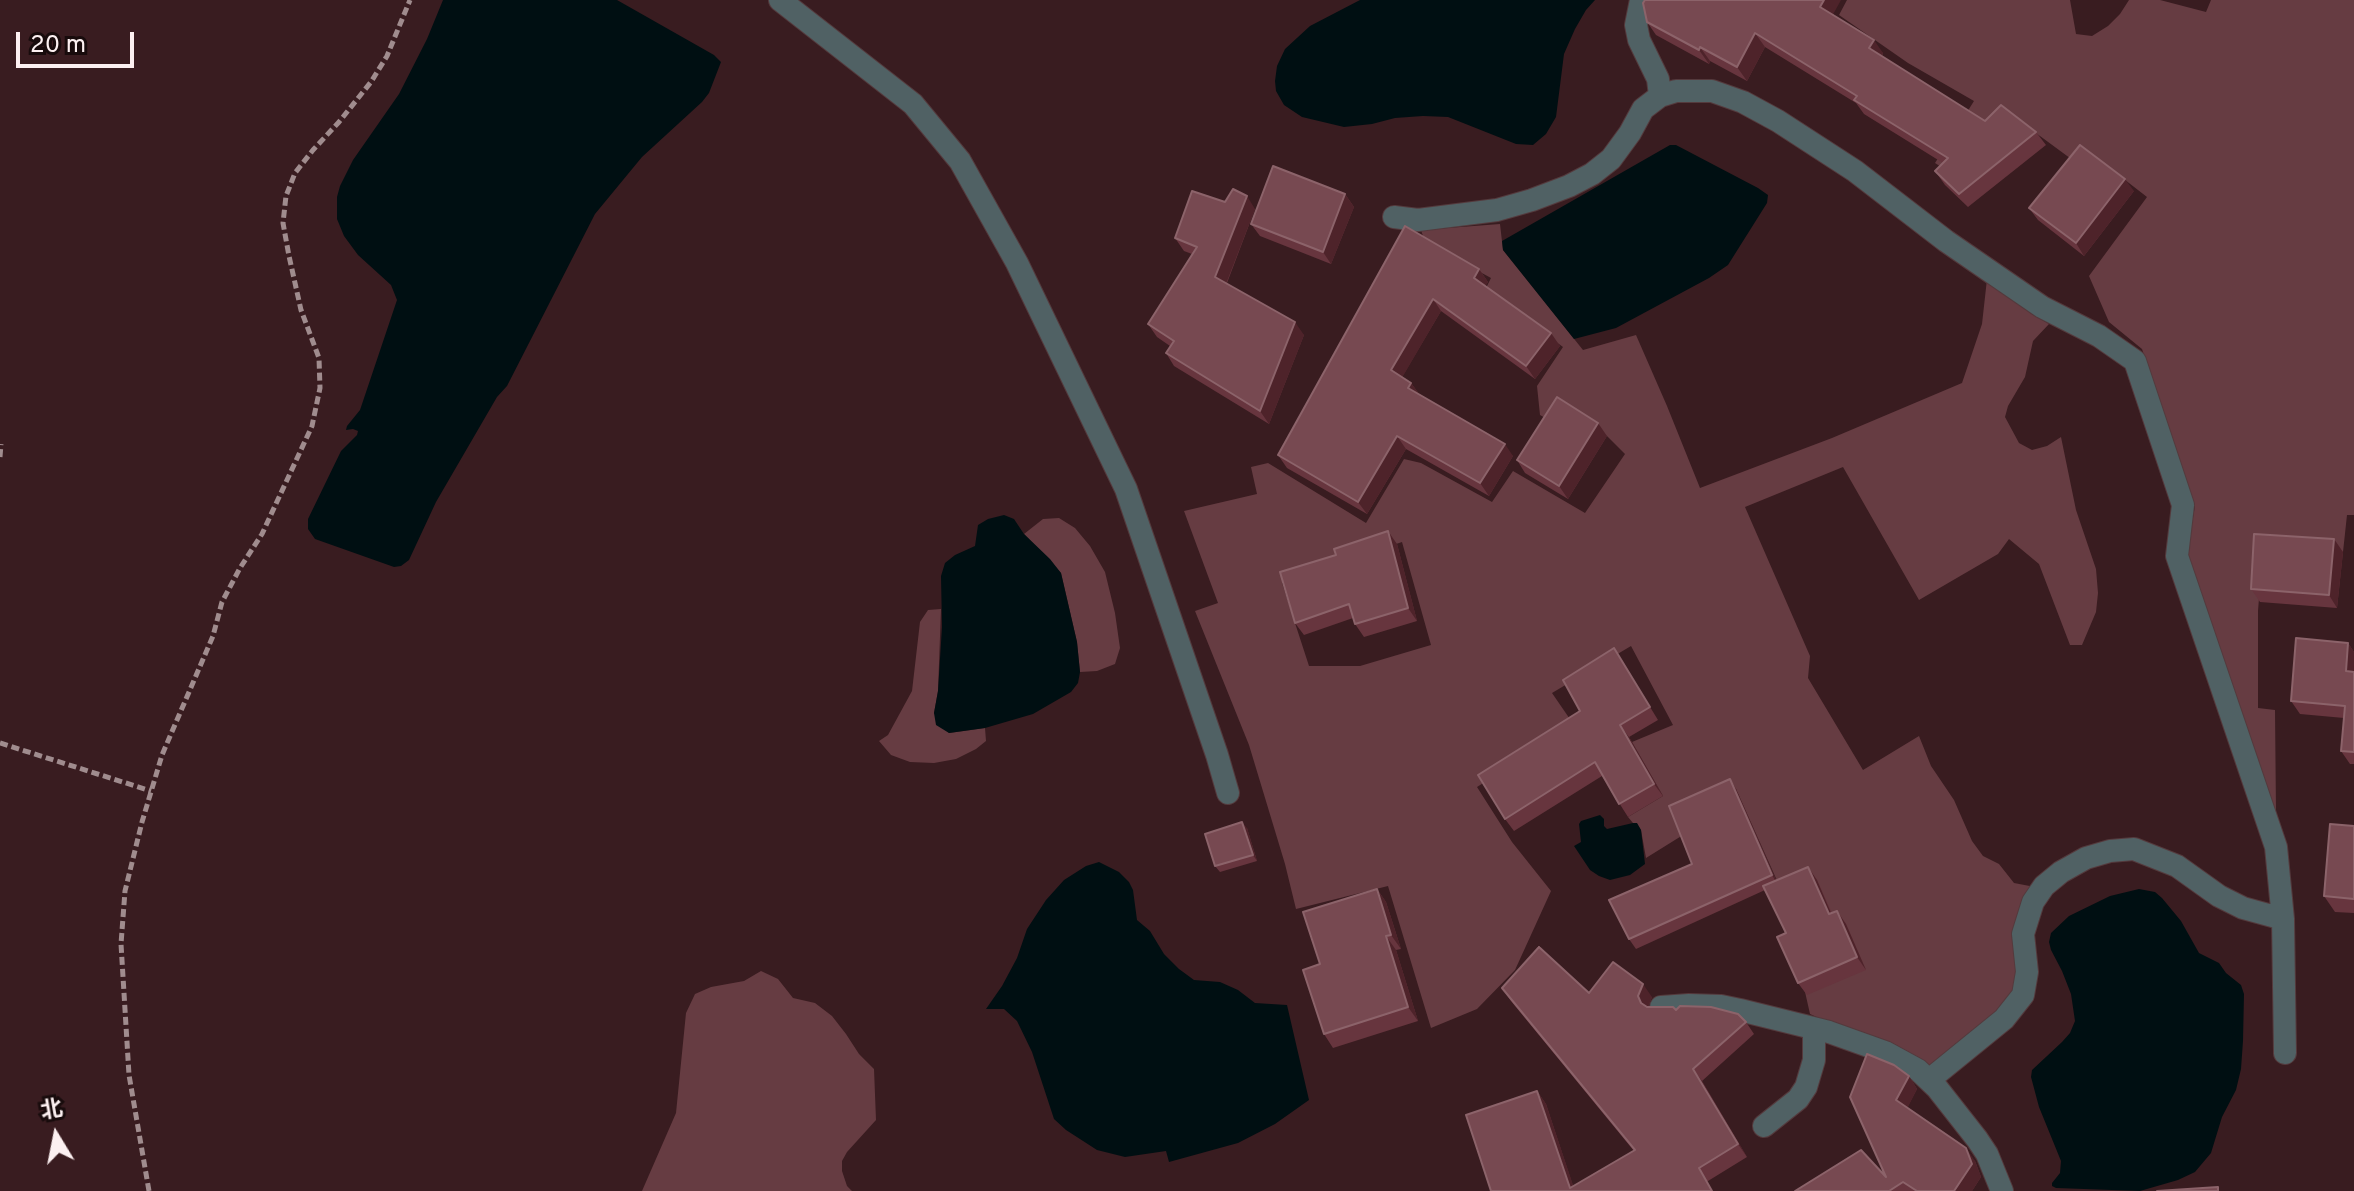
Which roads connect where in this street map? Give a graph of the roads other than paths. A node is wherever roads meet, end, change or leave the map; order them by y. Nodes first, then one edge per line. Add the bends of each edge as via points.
1 (1641, 0) edge
2 (790, 3) edge
3 (1660, 96) junction
4 (1394, 217) dead end
5 (1228, 793) dead end
6 (2283, 919) junction
7 (1661, 1007) edge
8 (1814, 1029) junction
9 (2285, 1053) dead end
10 (1929, 1080) junction
11 (1764, 1126) dead end
12 (2002, 1191) edge

1 - 3 street via 1636,25
2 - 5 street via 913,104 960,161 1017,263 1126,489
3 - 4 street via 1643,109 1611,159 1569,186 1497,210 1418,220
3 - 6 street via 1712,91 1778,121 2042,307 2135,361 2183,505 2177,556 2276,847
6 - 9 street
6 - 10 street via 2243,908 2177,866 2134,849 2086,858 2044,886 2033,902 2023,934 2023,995 2004,1019
7 - 8 street via 1721,1006
8 - 10 street via 1885,1052
8 - 11 street via 1814,1060 1806,1087
10 - 12 street via 1987,1154

